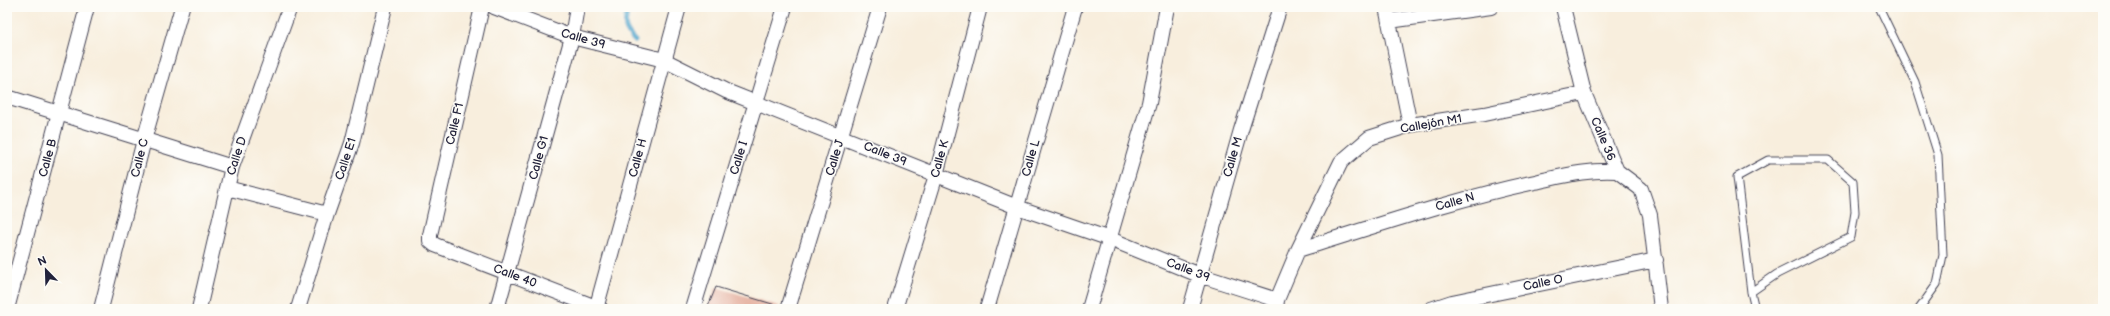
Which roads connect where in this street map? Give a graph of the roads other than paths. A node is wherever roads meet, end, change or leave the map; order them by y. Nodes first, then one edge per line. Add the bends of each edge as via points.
1 (87, 7) edge
2 (182, 7) edge
3 (290, 7) edge
4 (385, 7) edge
5 (482, 7) edge
6 (494, 7) edge
7 (577, 7) edge
8 (679, 7) edge
9 (785, 7) edge
10 (880, 7) edge
11 (980, 7) edge
12 (1076, 7) edge
13 (1167, 7) edge
14 (1280, 7) edge
15 (1386, 7) edge
16 (1491, 7) edge
17 (1563, 7) edge
18 (1879, 7) edge
19 (1389, 21) junction
20 (572, 37) junction
21 (664, 60) junction
22 (1584, 93) junction
23 (7, 98) edge
24 (756, 103) junction
25 (59, 115) junction
26 (1410, 126) junction
27 (841, 137) junction
28 (144, 140) junction
29 (232, 167) junction
30 (1616, 171) junction
31 (936, 175) junction
32 (227, 188) junction
33 (1017, 207) junction
34 (327, 214) junction
35 (1110, 239) junction
36 (430, 240) joint
37 (1298, 250) junction
38 (1656, 260) junction
39 (507, 273) junction
40 (1199, 275) junction
41 (1751, 292) junction
42 (1276, 304) edge
43 (1452, 306) edge
44 (598, 308) edge
45 (7, 309) edge
46 (101, 309) edge
47 (199, 309) edge
48 (298, 309) edge
49 (496, 309) edge
50 (693, 309) edge
51 (788, 309) edge
52 (895, 309) edge
53 (987, 309) edge
54 (1089, 309) edge
55 (1190, 309) edge
56 (1431, 309) edge
57 (1661, 309) edge
58 (1755, 309) edge
59 (1919, 309) edge

1 - 25 street, Calle B
2 - 28 street, Calle C
3 - 29 street, Calle D
4 - 34 street, Calle E1 via 352,143
5 - 36 street, Calle F1
6 - 20 street, Calle 39
7 - 20 street, Calle G1
8 - 21 street, Calle H
9 - 24 street, Calle I
10 - 27 street, Calle J
11 - 31 street, Calle K
12 - 33 street, Calle L
13 - 35 street via 1149,103
14 - 40 street, Calle M
15 - 19 street
16 - 19 street
17 - 22 street, Calle 36
18 - 59 lane via 1915,82 1938,155 1943,255 1937,284
19 - 26 street
20 - 21 street, Calle 39
20 - 39 street, Calle G1
21 - 24 street, Calle 39
21 - 44 street, Calle H
22 - 26 street, Callejón M1
22 - 30 street, Calle 36
23 - 25 street
24 - 27 street, Calle 39
24 - 50 street, Calle I
25 - 28 street
25 - 45 street, Calle B
26 - 37 street, Callejón M1 via 1370,138 1341,162
27 - 31 street, Calle 39
27 - 51 street, Calle J
28 - 29 street
28 - 46 street, Calle C
29 - 32 street, Calle D
30 - 37 street, Calle N via 1595,170 1506,188
30 - 38 street, Calle 36 via 1640,189 1650,215
31 - 33 street, Calle 39
31 - 52 street, Calle K
32 - 34 street
32 - 47 street, Calle D
33 - 35 street, Calle 39
33 - 53 street, Calle L
34 - 48 street, Calle E1
35 - 40 street, Calle 39
35 - 54 street
36 - 39 street, Calle 40 via 435,245
37 - 42 street, Callejón M1
38 - 43 street, Calle O
38 - 57 street, Calle 36
39 - 44 street, Calle 40
39 - 49 street, Calle G1
40 - 42 street, Calle 39
40 - 55 street, Calle M
41 - 41 lane via 1737,177 1768,160 1828,160 1853,182 1855,212 1851,237 1777,274
41 - 58 lane
43 - 56 street, Calle O

